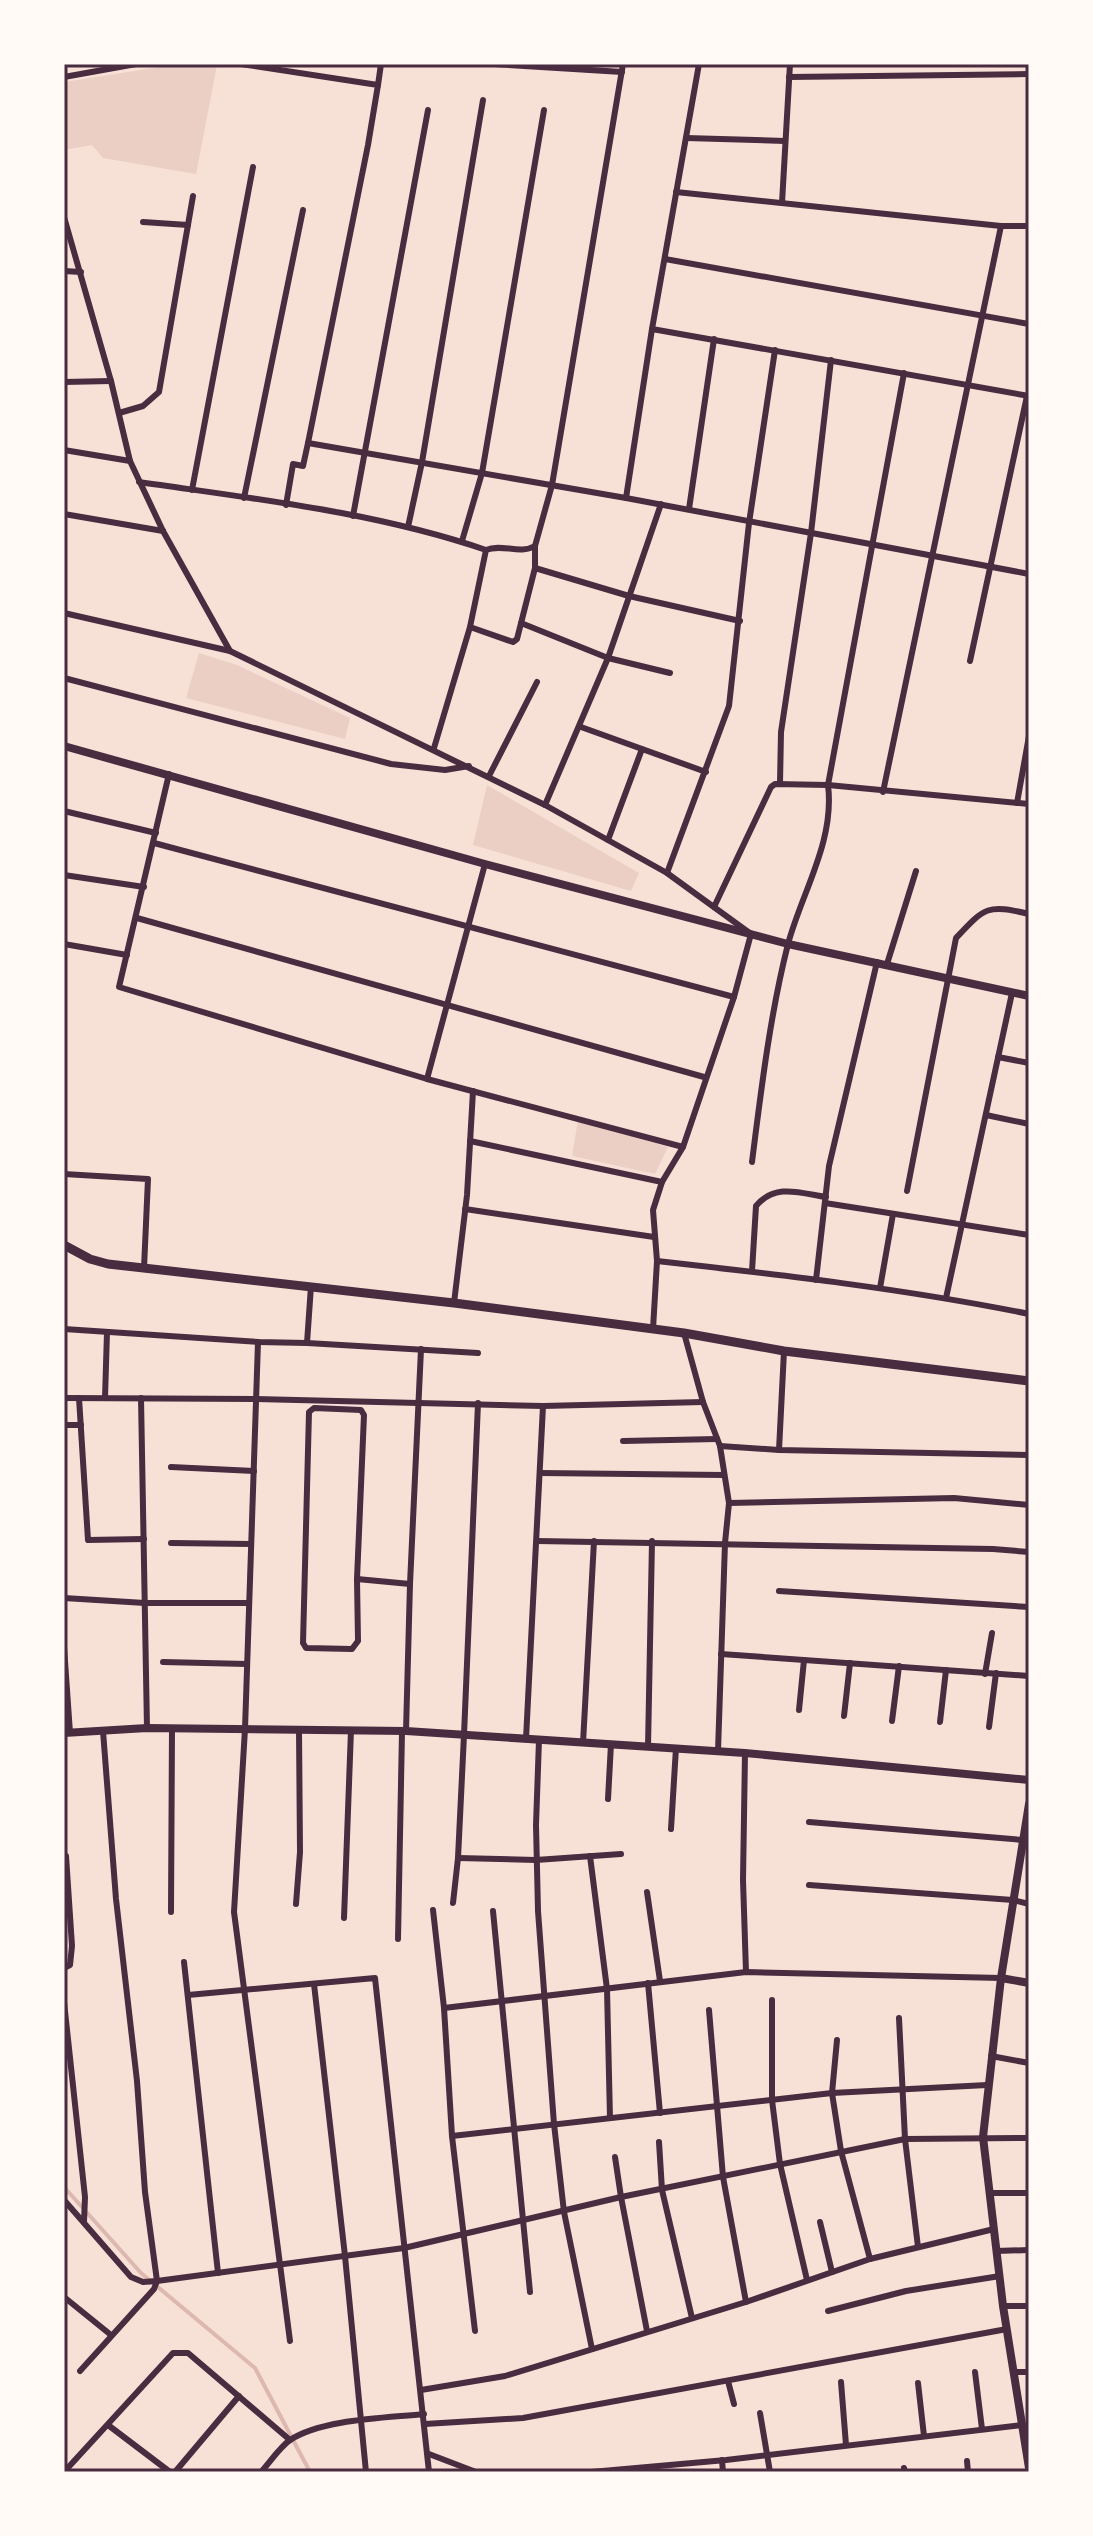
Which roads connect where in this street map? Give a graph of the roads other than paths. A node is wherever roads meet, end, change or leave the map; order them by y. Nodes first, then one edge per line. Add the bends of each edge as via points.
1 (136, 64) edge
2 (241, 64) edge
3 (381, 64) edge
4 (494, 64) edge
5 (699, 64) edge
6 (790, 64) edge
7 (257, 65) edge
8 (112, 66) edge
9 (623, 68) edge
10 (1029, 74) edge
11 (64, 77) edge
12 (789, 77) junction
13 (378, 85) junction
14 (483, 100) dead end
15 (428, 110) dead end
16 (544, 110) dead end
17 (686, 138) junction
18 (785, 141) junction
19 (253, 167) dead end
20 (676, 192) junction
21 (193, 196) dead end
22 (782, 203) junction
23 (303, 210) dead end
24 (64, 217) edge
25 (143, 222) dead end
26 (188, 225) junction
27 (1001, 226) junction
28 (1029, 226) edge
29 (665, 259) junction
30 (64, 271) edge
31 (81, 272) junction
32 (983, 316) junction
33 (1029, 324) edge
34 (652, 329) junction
35 (714, 339) junction
36 (775, 350) junction
37 (831, 360) junction
38 (904, 373) junction
39 (111, 381) junction
40 (64, 382) edge
41 (968, 384) junction
42 (1028, 396) edge
43 (119, 413) junction
44 (308, 443) junction
45 (64, 450) edge
46 (366, 452) junction
47 (130, 461) junction
48 (422, 462) junction
49 (482, 473) junction
50 (139, 482) junction
51 (552, 485) junction
52 (192, 490) junction
53 (244, 498) junction
54 (626, 498) junction
55 (661, 504) junction
56 (286, 505) junction
57 (689, 509) junction
58 (64, 514) edge
59 (353, 516) junction
60 (749, 523) junction
61 (408, 527) junction
62 (163, 531) junction
63 (811, 533) junction
64 (462, 541) junction
65 (870, 544) junction
66 (535, 546) junction
67 (486, 550) junction
68 (931, 554) junction
69 (990, 567) junction
70 (535, 568) junction
71 (1029, 574) edge
72 (629, 596) junction
73 (64, 613) edge
74 (740, 621) junction
75 (521, 623) junction
76 (470, 627) junction
77 (230, 651) junction
78 (608, 658) junction
79 (970, 661) dead end
80 (670, 673) dead end
81 (64, 678) edge
82 (537, 682) dead end
83 (581, 727) junction
84 (1029, 736) edge
85 (64, 746) edge
86 (434, 748) junction
87 (642, 749) junction
88 (470, 766) junction
89 (706, 772) junction
90 (169, 774) junction
91 (489, 776) junction
92 (780, 783) junction
93 (828, 785) junction
94 (883, 792) junction
95 (1017, 803) junction
96 (1029, 804) edge
97 (545, 805) junction
98 (64, 811) edge
99 (156, 833) junction
100 (608, 840) junction
101 (154, 843) junction
102 (485, 864) junction
103 (916, 871) dead end
104 (667, 873) junction
105 (64, 875) edge
106 (144, 887) junction
107 (714, 907) junction
108 (1029, 914) edge
109 (137, 918) junction
110 (468, 927) junction
111 (751, 934) junction
112 (64, 944) edge
113 (788, 944) junction
114 (127, 955) junction
115 (877, 962) junction
116 (887, 964) junction
117 (947, 978) junction
118 (1012, 993) junction
119 (1029, 995) edge
120 (734, 997) junction
121 (447, 1006) junction
122 (998, 1057) junction
123 (1029, 1063) edge
124 (704, 1077) junction
125 (427, 1079) junction
126 (473, 1091) junction
127 (986, 1115) junction
128 (1029, 1124) edge
129 (470, 1141) junction
130 (683, 1147) junction
131 (752, 1162) dead end
132 (64, 1174) edge
133 (662, 1182) junction
134 (907, 1191) dead end
135 (825, 1200) junction
136 (465, 1209) junction
137 (893, 1214) junction
138 (962, 1225) junction
139 (1029, 1235) edge
140 (654, 1237) junction
141 (64, 1245) edge
142 (657, 1261) junction
143 (144, 1268) junction
144 (752, 1271) junction
145 (816, 1280) junction
146 (311, 1286) junction
147 (880, 1288) junction
148 (946, 1298) junction
149 (454, 1303) junction
150 (1029, 1314) edge
151 (64, 1329) edge
152 (653, 1329) junction
153 (107, 1332) junction
154 (684, 1333) junction
155 (258, 1342) junction
156 (307, 1343) junction
157 (421, 1349) junction
158 (784, 1351) junction
159 (478, 1353) dead end
160 (1028, 1382) edge
161 (64, 1398) edge
162 (79, 1398) junction
163 (105, 1398) junction
164 (141, 1398) junction
165 (256, 1399) junction
166 (419, 1402) junction
167 (703, 1402) junction
168 (478, 1403) junction
169 (543, 1406) junction
170 (64, 1425) edge
171 (81, 1425) junction
172 (623, 1441) dead end
173 (718, 1443) junction
174 (779, 1450) junction
175 (1029, 1455) edge
176 (171, 1467) dead end
177 (254, 1471) junction
178 (540, 1473) junction
179 (724, 1475) junction
180 (729, 1503) junction
181 (1029, 1505) edge
182 (144, 1539) junction
183 (537, 1541) junction
184 (594, 1541) junction
185 (652, 1541) junction
186 (171, 1543) dead end
187 (725, 1543) junction
188 (251, 1544) junction
189 (1029, 1552) edge
190 (357, 1579) junction
191 (410, 1584) junction
192 (779, 1591) dead end
193 (64, 1598) edge
194 (145, 1603) junction
195 (249, 1603) junction
196 (1029, 1607) edge
197 (992, 1633) dead end
198 (64, 1647) edge
199 (721, 1654) junction
200 (804, 1660) junction
201 (163, 1662) dead end
202 (850, 1663) junction
203 (247, 1664) junction
204 (899, 1666) junction
205 (946, 1670) junction
206 (996, 1673) junction
207 (985, 1674) junction
208 (1029, 1676) edge
209 (799, 1710) dead end
210 (844, 1716) dead end
211 (892, 1721) dead end
212 (940, 1722) dead end
213 (989, 1727) dead end
214 (147, 1728) junction
215 (172, 1728) junction
216 (245, 1729) junction
217 (299, 1730) junction
218 (351, 1730) junction
219 (103, 1731) junction
220 (404, 1732) junction
221 (67, 1733) edge
222 (464, 1735) junction
223 (526, 1739) junction
224 (539, 1740) junction
225 (583, 1743) junction
226 (611, 1744) junction
227 (648, 1747) junction
228 (676, 1748) junction
229 (718, 1751) junction
230 (745, 1753) junction
231 (1029, 1780) edge
232 (608, 1799) dead end
233 (1029, 1808) edge
234 (809, 1822) dead end
235 (671, 1829) dead end
236 (1023, 1840) junction
237 (621, 1854) dead end
238 (66, 1856) edge
239 (590, 1856) junction
240 (458, 1858) junction
241 (536, 1860) junction
242 (809, 1885) dead end
243 (647, 1892) dead end
244 (1013, 1900) junction
245 (453, 1903) dead end
246 (296, 1904) dead end
247 (1029, 1904) edge
248 (433, 1910) dead end
249 (493, 1911) dead end
250 (171, 1912) dead end
251 (344, 1918) dead end
252 (398, 1939) dead end
253 (184, 1962) dead end
254 (64, 1968) edge
255 (746, 1972) junction
256 (1001, 1978) junction
257 (660, 1981) junction
258 (648, 1983) junction
259 (1029, 1983) edge
260 (314, 1984) junction
261 (607, 1989) junction
262 (244, 1990) junction
263 (188, 1995) junction
264 (545, 1997) junction
265 (772, 2000) dead end
266 (503, 2001) junction
267 (64, 2002) edge
268 (444, 2008) junction
269 (709, 2010) dead end
270 (899, 2018) dead end
271 (837, 2040) dead end
272 (991, 2056) junction
273 (1029, 2063) edge
274 (987, 2085) junction
275 (903, 2089) junction
276 (832, 2093) junction
277 (772, 2100) junction
278 (717, 2106) junction
279 (660, 2113) junction
280 (610, 2118) junction
281 (554, 2124) junction
282 (512, 2127) junction
283 (452, 2136) junction
284 (983, 2137) junction
285 (1029, 2138) edge
286 (905, 2139) junction
287 (659, 2142) dead end
288 (841, 2151) junction
289 (615, 2157) dead end
290 (780, 2164) junction
291 (723, 2177) junction
292 (662, 2190) junction
293 (991, 2193) junction
294 (1029, 2193) edge
295 (621, 2197) junction
296 (64, 2200) edge
297 (564, 2212) junction
298 (522, 2221) junction
299 (820, 2222) dead end
300 (84, 2223) junction
301 (994, 2229) junction
302 (463, 2235) junction
303 (918, 2247) junction
304 (404, 2248) junction
305 (1029, 2250) edge
306 (996, 2251) junction
307 (345, 2256) junction
308 (870, 2259) junction
309 (281, 2264) junction
310 (832, 2272) junction
311 (218, 2273) junction
312 (1000, 2276) junction
313 (807, 2280) junction
314 (156, 2284) junction
315 (530, 2292) dead end
316 (64, 2297) edge
317 (746, 2302) junction
318 (1003, 2306) junction
319 (1029, 2306) edge
320 (828, 2311) dead end
321 (692, 2318) junction
322 (1007, 2329) junction
323 (475, 2331) dead end
324 (647, 2331) junction
325 (111, 2335) junction
326 (290, 2341) dead end
327 (592, 2349) junction
328 (80, 2371) dead end
329 (975, 2372) dead end
330 (1015, 2372) junction
331 (1029, 2372) edge
332 (728, 2381) junction
333 (841, 2382) dead end
334 (918, 2383) dead end
335 (421, 2390) junction
336 (239, 2396) junction
337 (734, 2404) dead end
338 (760, 2413) dead end
339 (424, 2414) junction
340 (359, 2421) junction
341 (425, 2424) junction
342 (108, 2425) junction
343 (1023, 2425) junction
344 (982, 2429) junction
345 (924, 2436) junction
346 (290, 2440) junction
347 (846, 2445) junction
348 (429, 2454) junction
349 (768, 2455) junction
350 (722, 2460) junction
351 (967, 2461) dead end
352 (1029, 2462) edge
353 (648, 2469) edge
354 (64, 2472) edge
355 (172, 2472) edge
356 (261, 2472) edge
357 (366, 2472) edge
358 (429, 2472) edge
359 (476, 2472) edge
360 (591, 2472) edge
361 (723, 2472) edge
362 (770, 2472) edge
363 (968, 2472) edge

1 - 8 street
2 - 7 street
3 - 13 street
4 - 9 street
5 - 17 street
6 - 12 street
7 - 13 street
8 - 11 street
9 - 51 street
10 - 12 street
12 - 18 street
13 - 44 street
14 - 48 street
15 - 46 street
16 - 49 street
17 - 18 street
17 - 20 street
18 - 22 street
19 - 52 street
20 - 22 street
20 - 29 street
21 - 26 street
22 - 27 street
23 - 53 street
24 - 31 street
25 - 26 street
26 - 43 street via 159,392 143,406
27 - 28 street
27 - 32 street
29 - 32 street
29 - 34 street
30 - 31 street
31 - 39 street
32 - 33 street
32 - 41 street
34 - 35 street
34 - 54 street
35 - 36 street
35 - 57 street
36 - 37 street
36 - 60 street
37 - 38 street
37 - 63 street
38 - 41 street
38 - 65 street
39 - 40 street
39 - 43 street
41 - 42 street
41 - 68 street
42 - 69 street
43 - 47 street
44 - 46 street
44 - 56 street via 303,466 293,464
45 - 47 street
46 - 48 street
46 - 59 street
47 - 50 street
48 - 49 street
48 - 61 street
49 - 51 street
49 - 64 street
50 - 52 street
50 - 62 street
51 - 54 street
51 - 66 street
52 - 53 street
53 - 56 street
54 - 55 street
55 - 57 street
55 - 72 street
56 - 59 street
57 - 60 street
58 - 62 street
59 - 61 street
60 - 63 street
60 - 74 street
61 - 64 street
62 - 77 street
63 - 65 street
63 - 92 street via 781,732
64 - 67 street
65 - 68 street
65 - 93 street
66 - 67 street via 524,551
66 - 70 street
67 - 76 street
68 - 69 street
68 - 94 street
69 - 71 street
69 - 79 street
70 - 72 street
70 - 75 street
72 - 74 street
72 - 78 street
73 - 77 street
74 - 89 street via 729,706
75 - 76 street via 513,642
75 - 78 street
76 - 86 street
77 - 86 street
78 - 80 street
78 - 83 street
81 - 88 street via 391,764 445,770
82 - 91 street
83 - 87 street
83 - 97 street
84 - 95 street
85 - 90 street
86 - 88 street
87 - 89 street
87 - 100 street
88 - 91 street
89 - 104 street
90 - 99 street
90 - 102 street
91 - 97 street
92 - 93 street
92 - 107 street via 771,787
93 - 94 street
93 - 113 street via 829,816 820,852
94 - 95 street
95 - 96 street
97 - 100 street
98 - 99 street
99 - 101 street
100 - 104 street
101 - 106 street
101 - 110 street
102 - 110 street
102 - 111 street
103 - 116 street
104 - 107 street
105 - 106 street
106 - 109 street
107 - 111 street
108 - 117 street via 999,907 979,913 956,938
109 - 114 street
109 - 121 street
110 - 120 street
110 - 121 street
111 - 113 street
111 - 120 street
112 - 114 street
113 - 115 street
113 - 131 street
114 - 125 street via 119,987
115 - 116 street
115 - 135 street
116 - 117 street
117 - 118 street
117 - 134 street
118 - 119 street
118 - 122 street
120 - 124 street
121 - 124 street
121 - 125 street
122 - 123 street
122 - 127 street
124 - 130 street
125 - 126 street
126 - 129 street
126 - 130 street
127 - 128 street
127 - 138 street
129 - 133 street
129 - 136 street
130 - 133 street
132 - 143 street via 148,1179
133 - 140 street via 653,1210
135 - 137 street
135 - 144 street via 777,1191 763,1198 756,1206
135 - 145 street
136 - 140 street
136 - 149 street
137 - 138 street
137 - 147 street
138 - 139 street
138 - 148 street
140 - 142 street
141 - 143 main road via 90,1259
142 - 144 street
142 - 152 street
143 - 146 main road
144 - 145 street
145 - 147 street
146 - 149 main road
146 - 156 street
147 - 148 street
148 - 150 street
149 - 152 main road
151 - 153 street
152 - 154 main road
153 - 155 street
153 - 163 street
154 - 158 main road
154 - 167 street
155 - 156 street
155 - 165 street
156 - 157 street
157 - 159 street
157 - 166 street
158 - 160 main road
158 - 174 street
161 - 162 street
162 - 163 street
162 - 171 street
163 - 164 street
164 - 165 street
164 - 182 street
165 - 166 street
165 - 177 street
166 - 168 street
166 - 191 street
167 - 169 street
167 - 173 street
168 - 169 street
168 - 222 street
169 - 178 street
170 - 171 street
171 - 182 street via 88,1540
172 - 173 street
173 - 174 street
173 - 179 street
174 - 175 street
176 - 177 street
177 - 188 street
178 - 179 street
178 - 183 street
179 - 180 street
180 - 181 street via 954,1498
180 - 187 street
182 - 194 street
183 - 184 street
183 - 223 street
184 - 185 street
184 - 225 street
185 - 187 street
185 - 227 street
186 - 188 street
187 - 189 street
187 - 199 street
188 - 195 street
190 - 190 street via 355,1647 306,1648 312,1408 364,1412
190 - 191 street
191 - 220 street
192 - 196 street
193 - 194 street
194 - 195 street
194 - 214 street
195 - 203 street
197 - 207 street
198 - 221 street
199 - 200 street
199 - 229 street
200 - 202 street
200 - 209 street
201 - 203 street
202 - 204 street
202 - 210 street
203 - 216 street
204 - 205 street
204 - 211 street
205 - 207 street
205 - 212 street
206 - 207 street
206 - 208 street
206 - 213 street
214 - 215 street
214 - 219 street
215 - 216 street
215 - 250 street
216 - 217 street
216 - 262 street via 234,1912
217 - 218 street
217 - 246 street
218 - 220 street
218 - 251 street
219 - 221 street
219 - 314 street
220 - 222 street
220 - 252 street
222 - 223 street
222 - 240 street
223 - 224 street
224 - 225 street
224 - 241 street
225 - 226 street
226 - 227 street
226 - 232 street
227 - 228 street
228 - 229 street
228 - 235 street
229 - 230 street
230 - 231 street
230 - 255 street
233 - 236 street
234 - 236 street
236 - 244 street
237 - 239 street
238 - 254 street via 72,1946 70,1965
239 - 241 street
239 - 261 street
240 - 241 street
240 - 245 street
241 - 264 street
242 - 244 street
243 - 257 street
244 - 247 street
244 - 256 street
248 - 268 street
249 - 266 street
253 - 263 street
255 - 256 street
255 - 257 street
256 - 259 street
256 - 272 street
257 - 258 street
258 - 261 street
258 - 279 street
260 - 262 street
260 - 304 street via 375,1978
260 - 307 street
261 - 264 street
261 - 280 street
262 - 263 street
262 - 309 street
263 - 311 street
264 - 266 street
264 - 281 street
265 - 277 street
266 - 268 street
266 - 282 street
267 - 300 street
268 - 283 street
269 - 278 street
270 - 275 street
271 - 276 street
272 - 273 street
272 - 274 street
274 - 275 street
274 - 284 street
275 - 276 street
275 - 286 street
276 - 277 street
276 - 288 street
277 - 278 street
277 - 290 street
278 - 279 street
278 - 291 street
279 - 280 street
280 - 281 street
281 - 282 street
281 - 297 street
282 - 283 street
282 - 298 street
283 - 302 street
284 - 285 street
284 - 286 street
284 - 293 street
286 - 288 street
286 - 303 street
287 - 292 street
288 - 290 street
288 - 308 street
289 - 295 street
290 - 291 street
290 - 313 street
291 - 292 street
291 - 317 street
292 - 295 street
292 - 321 street
293 - 294 street
293 - 301 street
295 - 297 street
295 - 324 street
296 - 300 street
297 - 298 street
297 - 327 street
298 - 302 street
298 - 315 street
299 - 310 street
300 - 314 street via 131,2277
301 - 303 street
301 - 306 street
302 - 304 street
302 - 323 street
303 - 308 street
304 - 307 street
304 - 335 street
305 - 306 street
306 - 312 street
307 - 309 street
307 - 340 street
308 - 310 street
309 - 311 street
309 - 326 street
310 - 313 street
311 - 314 street
312 - 318 street
312 - 320 street via 906,2291
313 - 317 street
314 - 325 street
316 - 325 street
317 - 321 street
318 - 319 street
318 - 322 street
321 - 324 street
322 - 330 street
322 - 332 street
324 - 327 street
325 - 328 street
327 - 335 street via 505,2376
329 - 344 street
330 - 331 street
330 - 343 street
332 - 337 street
332 - 341 street via 523,2418
333 - 347 street
334 - 345 street
335 - 339 street
336 - 342 street via 188,2353 177,2351
336 - 346 street
336 - 355 street
338 - 349 street
339 - 340 street
339 - 341 street
340 - 346 street
340 - 357 street
341 - 348 street
342 - 354 street
342 - 355 street
343 - 344 street
343 - 352 street
344 - 345 street
345 - 347 street
346 - 356 street
347 - 349 street
348 - 358 street
348 - 359 street
349 - 350 street
349 - 362 street
350 - 353 street
350 - 361 street
351 - 363 street
353 - 360 street

